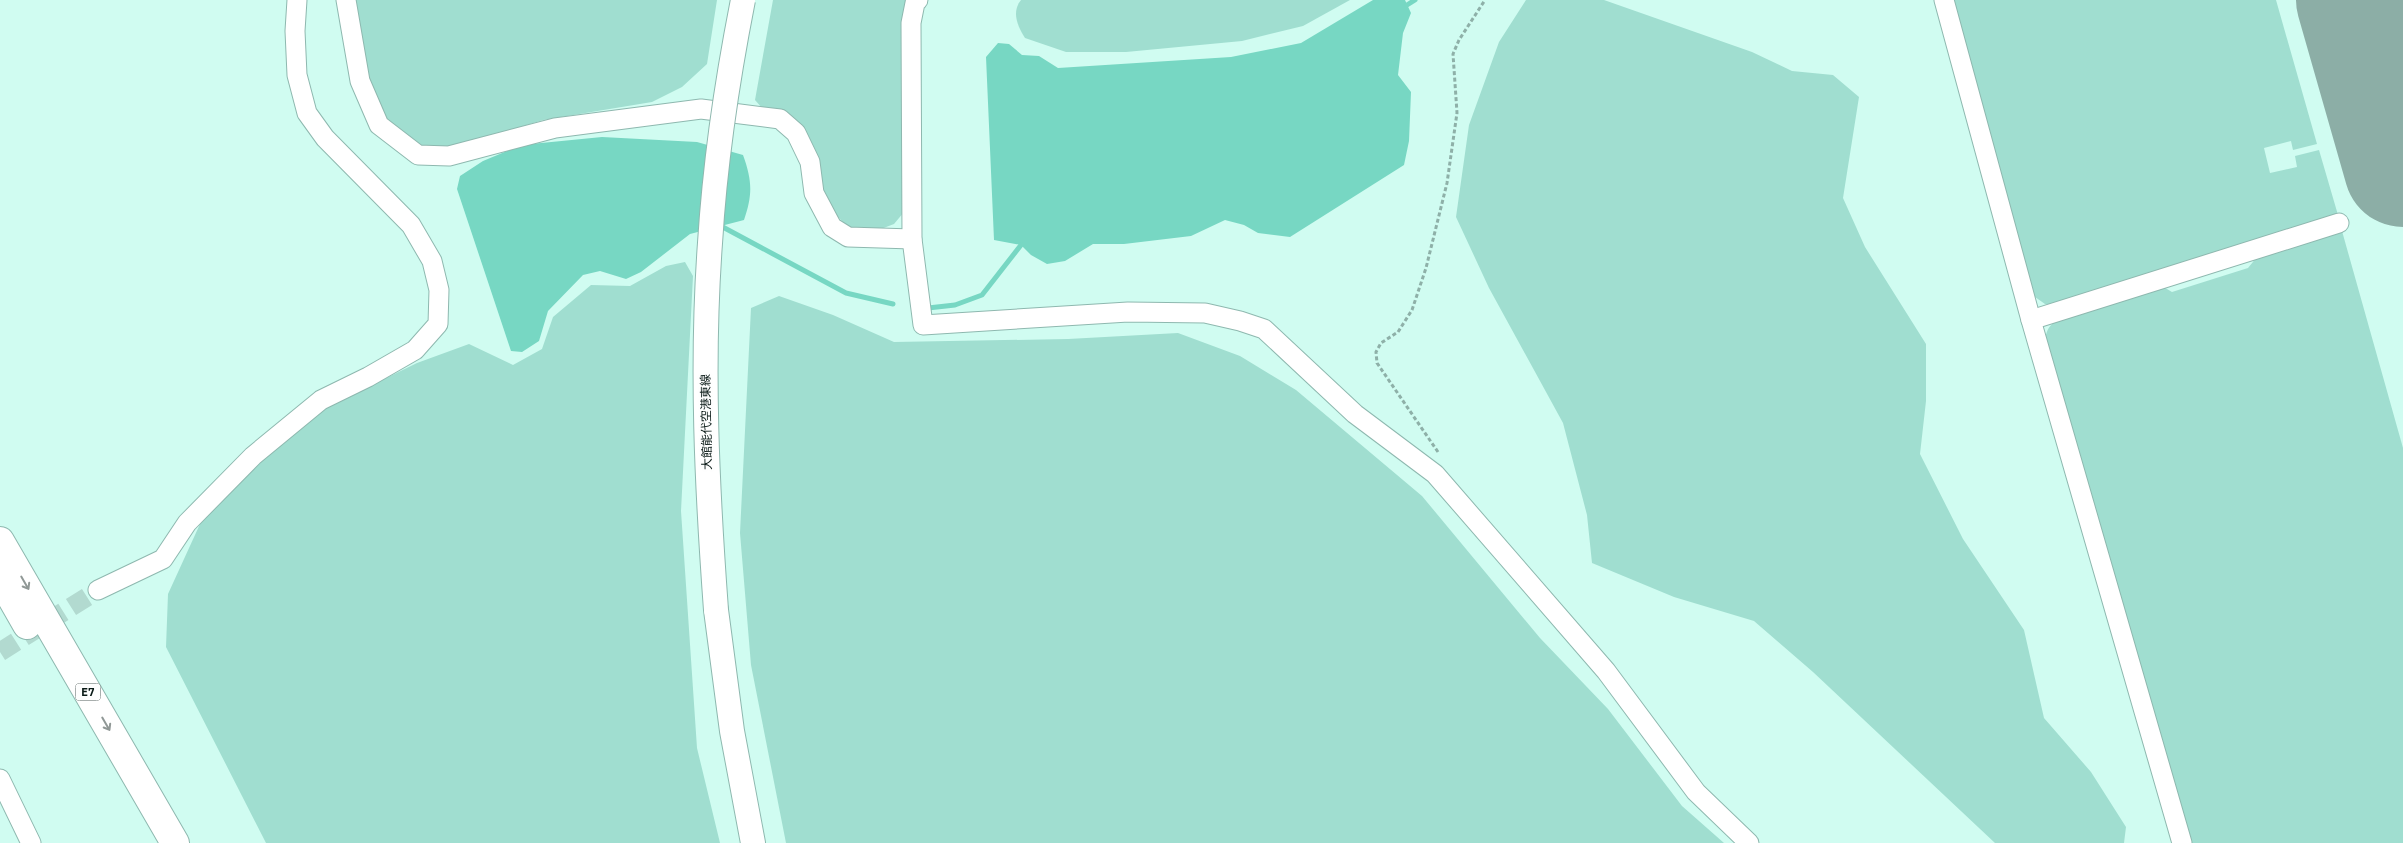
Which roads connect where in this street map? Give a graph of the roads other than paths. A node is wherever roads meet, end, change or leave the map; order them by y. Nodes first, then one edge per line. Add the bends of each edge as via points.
1 (297, 0) edge
2 (346, 0) edge
3 (743, 0) edge
4 (918, 0) edge
5 (1944, 0) edge
6 (2339, 223) dead end
7 (912, 239) junction
8 (2031, 320) junction
9 (0, 541) edge
10 (0, 578) edge
11 (98, 590) tunnel mouth
12 (0, 779) edge
13 (31, 843) edge
14 (153, 843) edge
15 (174, 843) edge
16 (753, 843) edge
17 (1749, 843) edge
18 (2182, 843) edge

1 - 11 street via 297,75 307,113 325,138 411,225 432,261 439,290 438,324 415,350 321,400 253,456 187,523 163,559
2 - 7 street via 360,82 379,125 418,155 448,156 555,128 700,109 780,119 796,133 810,162 814,193 832,227 848,237
3 - 16 main road, 大館能代空港東線, bridge via 720,134 710,244 707,490 716,610 732,731
4 - 7 street via 911,22
5 - 8 street
6 - 8 street
7 - 17 street via 923,326 1128,312 1205,313 1264,329 1355,414 1435,474 1606,671 1696,792
8 - 18 street
9 -> 15 highway, E7
10 - 14 highway, E7
12 - 13 street

